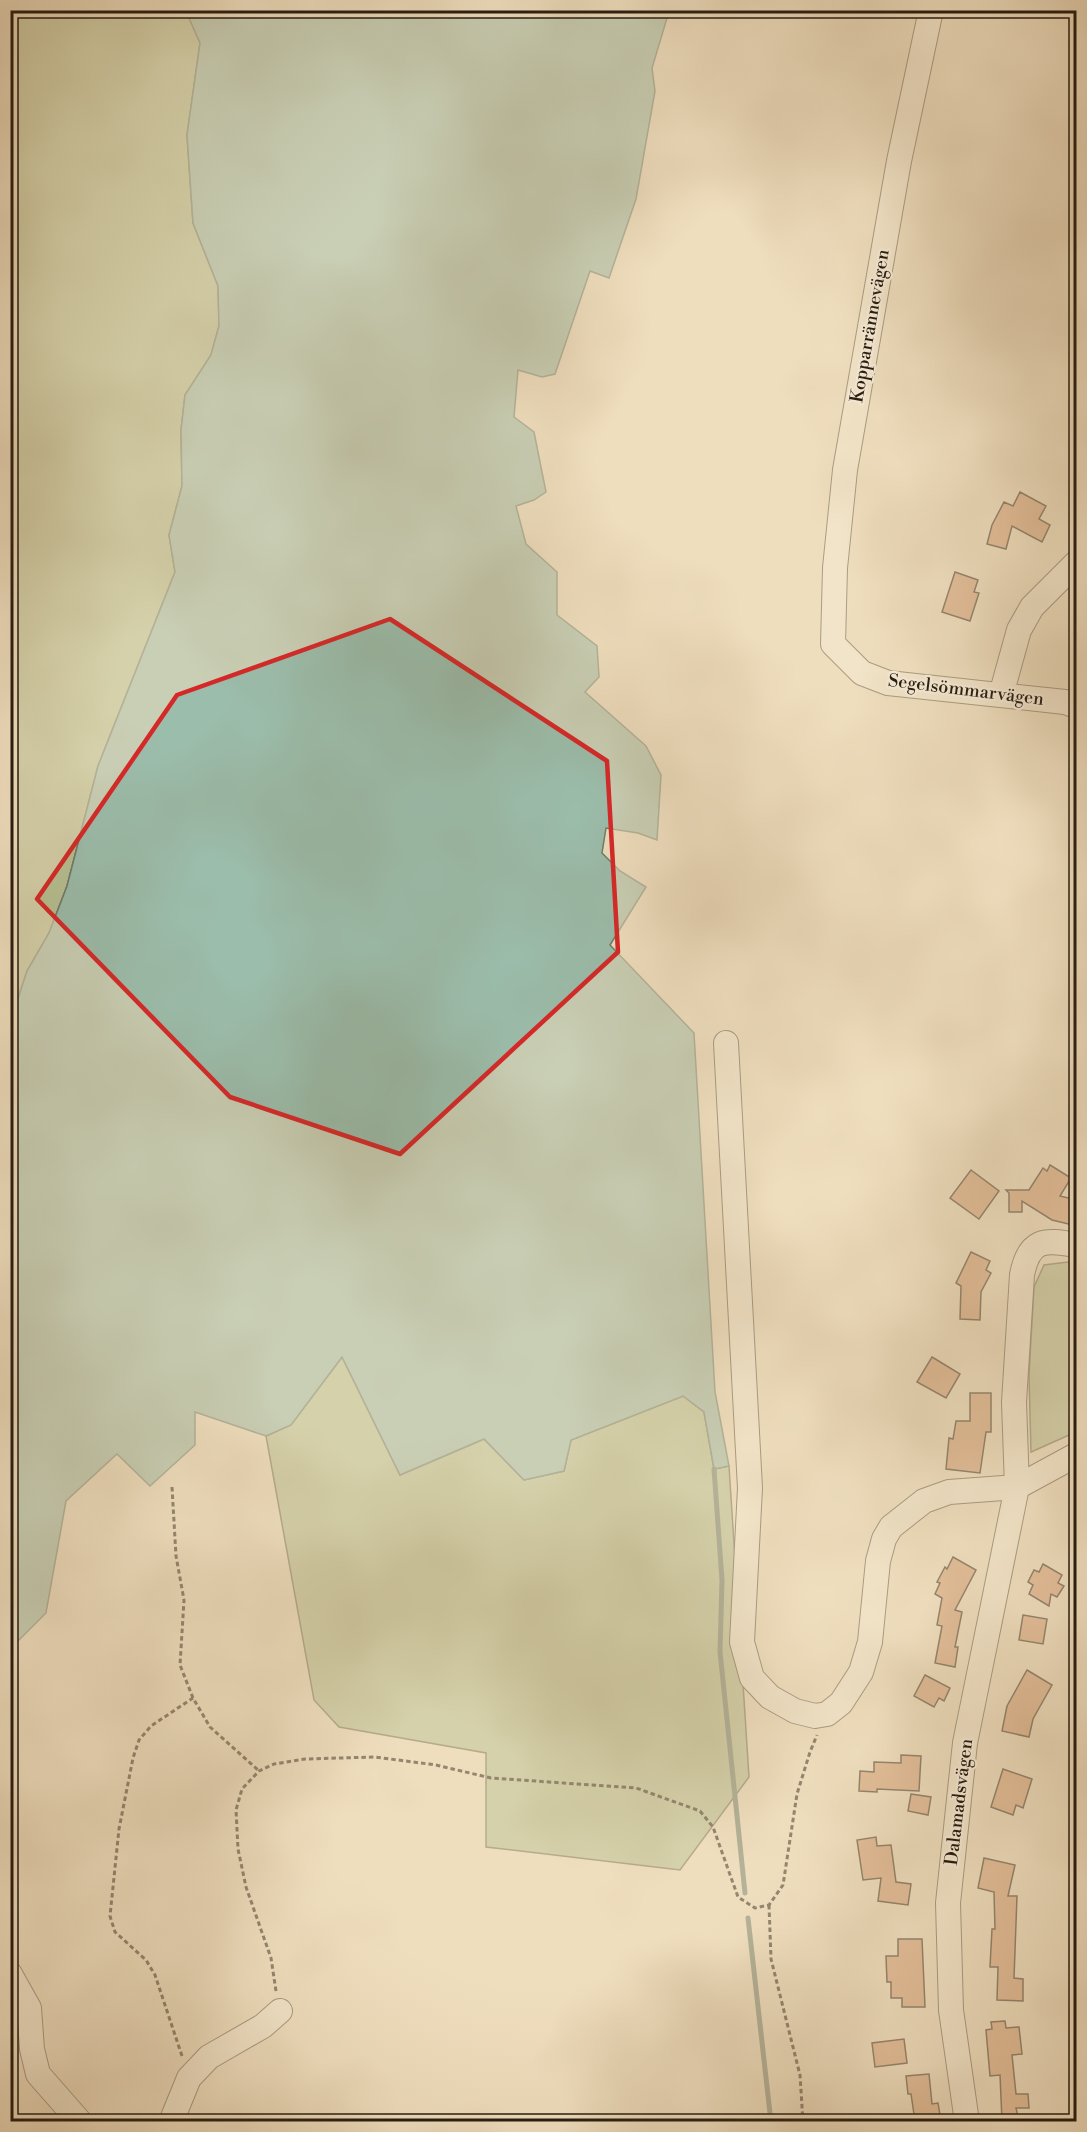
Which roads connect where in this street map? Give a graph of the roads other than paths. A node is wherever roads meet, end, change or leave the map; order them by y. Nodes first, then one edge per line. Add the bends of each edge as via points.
1 (931, 10) edge
2 (1077, 563) edge
3 (833, 644) joint
4 (1001, 695) junction
5 (1077, 706) edge
6 (726, 1043) dead end
7 (1077, 1245) edge
8 (1077, 1455) edge
9 (1017, 1487) junction
10 (10, 1974) edge
11 (280, 2011) road end
12 (80, 2121) edge
13 (171, 2121) edge
14 (967, 2121) edge

1 - 3 street, Kopparrännevägen via 899,161 846,470 835,568
2 - 4 street via 1032,607 1018,630
3 - 4 street, Segelsömmarvägen via 862,673 888,683
4 - 5 street, Segelsömmarvägen
6 - 9 street via 750,1488 742,1642 752,1678 770,1697 795,1711 815,1716 827,1714 841,1703 861,1672 870,1642 878,1561 891,1527 924,1501 949,1492
7 - 9 street, Dalamadsvägen via 1052,1241 1034,1246 1025,1259 1014,1402
8 - 9 street
9 - 14 street, Dalamadsvägen via 965,1743 948,1903 951,2010
10 - 12 street via 29,2008 38,2074
11 - 13 street via 263,2026 209,2057 189,2078

